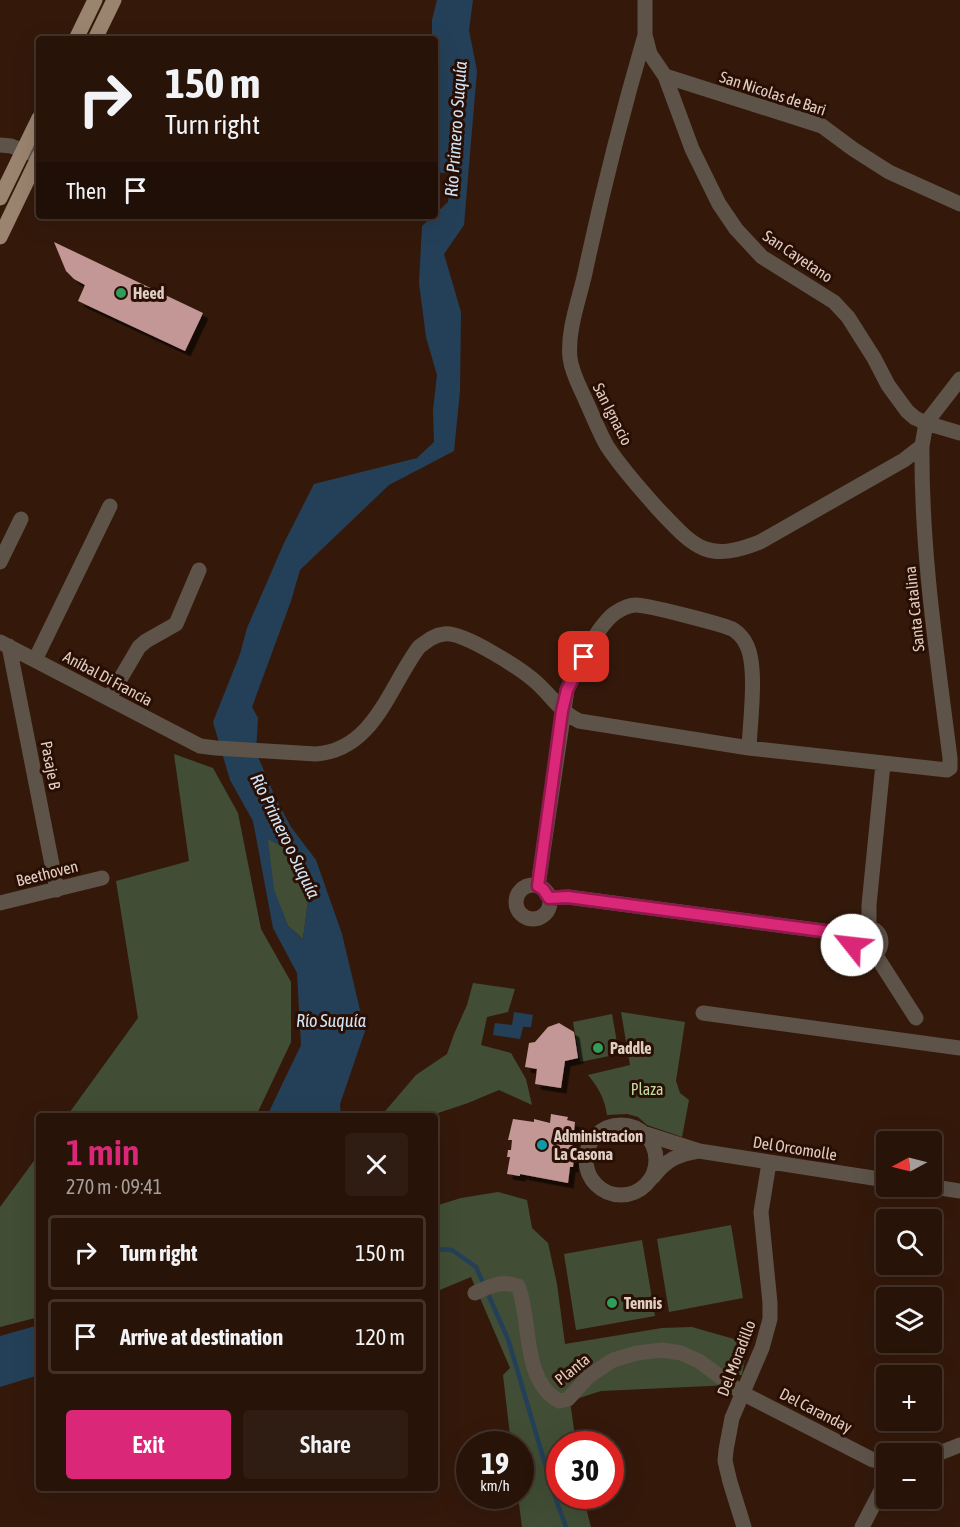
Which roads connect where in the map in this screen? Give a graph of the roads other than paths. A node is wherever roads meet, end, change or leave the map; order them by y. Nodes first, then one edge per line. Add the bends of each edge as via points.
1 (95, 0) edge
2 (114, 0) edge
3 (645, 0) edge
4 (645, 35) junction
5 (77, 36) edge
6 (96, 36) edge
7 (665, 76) junction
8 (36, 124) edge
9 (0, 146) edge
10 (23, 150) junction
11 (36, 155) edge
12 (36, 162) edge
13 (0, 198) edge
14 (960, 204) edge
15 (0, 237) edge
16 (960, 379) edge
17 (926, 423) junction
18 (960, 433) edge
19 (922, 447) junction
20 (110, 506) dead end
21 (21, 519) dead end
22 (0, 562) edge
23 (199, 570) dead end
24 (5, 644) edge
25 (35, 660) junction
26 (109, 698) junction
27 (562, 711) junction
28 (749, 748) junction
29 (883, 764) junction
30 (102, 878) dead end
31 (538, 886) junction
32 (57, 890) junction
33 (549, 898) junction
34 (0, 903) edge
35 (869, 927) junction
36 (852, 940) junction
37 (875, 954) junction
38 (704, 1013) dead end
39 (916, 1018) dead end
40 (960, 1048) edge
41 (646, 1134) junction
42 (699, 1151) junction
43 (769, 1163) junction
44 (651, 1179) junction
45 (876, 1179) edge
46 (942, 1188) edge
47 (960, 1191) edge
48 (476, 1292) dead end
49 (742, 1392) junction
50 (960, 1445) edge
51 (942, 1452) edge
52 (876, 1460) edge
53 (876, 1500) edge
54 (744, 1527) edge
55 (861, 1527) edge

1 - 5 main road
2 - 6 main road
3 - 4 street, San Cayetano
4 - 7 street, San Cayetano via 650,54
4 - 19 street, San Ignacio via 604,186 570,342 573,370 606,444 686,539 703,549 719,552 760,542
7 - 14 street, San Nicolas de Bari via 822,126 889,172
7 - 17 street, San Cayetano via 692,149 736,229 762,257 834,302 861,335 898,402
8 - 10 main road
9 - 10 street
10 - 11 street
10 - 13 main road
12 - 15 main road
16 - 17 street
17 - 18 street, San Cayetano
17 - 19 street
19 - 29 street, Santa Catalina via 921,490 929,590 950,768
20 - 25 street
21 - 22 street
23 - 26 street via 176,624 139,647
24 - 25 street, Aníbal Di Francia
24 - 32 street, Pasaje B
25 - 26 street, Aníbal Di Francia
26 - 27 street, Aníbal Di Francia via 205,747 330,753 365,732 419,647 444,634 457,635 524,673
27 - 28 street via 579,721
27 - 28 street via 573,674 608,619 637,605 718,624 733,630 745,642 752,663
27 - 31 street
28 - 29 street
29 - 35 street
30 - 32 street, Beethoven
31 - 33 street
31 - 33 street via 527,886 519,892 516,903 520,913 540,917 548,909
32 - 34 street, Beethoven
33 - 36 street via 568,897 838,933
35 - 36 street via 856,932
35 - 37 street via 878,932 881,941
36 - 37 street via 853,950 861,956
37 - 39 street
38 - 40 street
41 - 42 street, Del Orcomolle
41 - 44 street via 656,1156
41 - 44 street via 625,1124 603,1129 588,1146 586,1169 591,1180 609,1194 632,1193
42 - 43 street, Del Orcomolle
42 - 44 street via 671,1158
43 - 45 street, Del Orcomolle
43 - 49 street, Del Moradillo via 761,1230 770,1319
46 - 47 street
48 - 49 street, Planta via 494,1284 508,1282 518,1286 532,1359 540,1379 559,1401 568,1399 589,1376 613,1360 662,1350 699,1361
49 - 52 street, Del Caranday
49 - 54 street, Del Moradillo via 728,1436 725,1461
50 - 51 street
53 - 55 street

